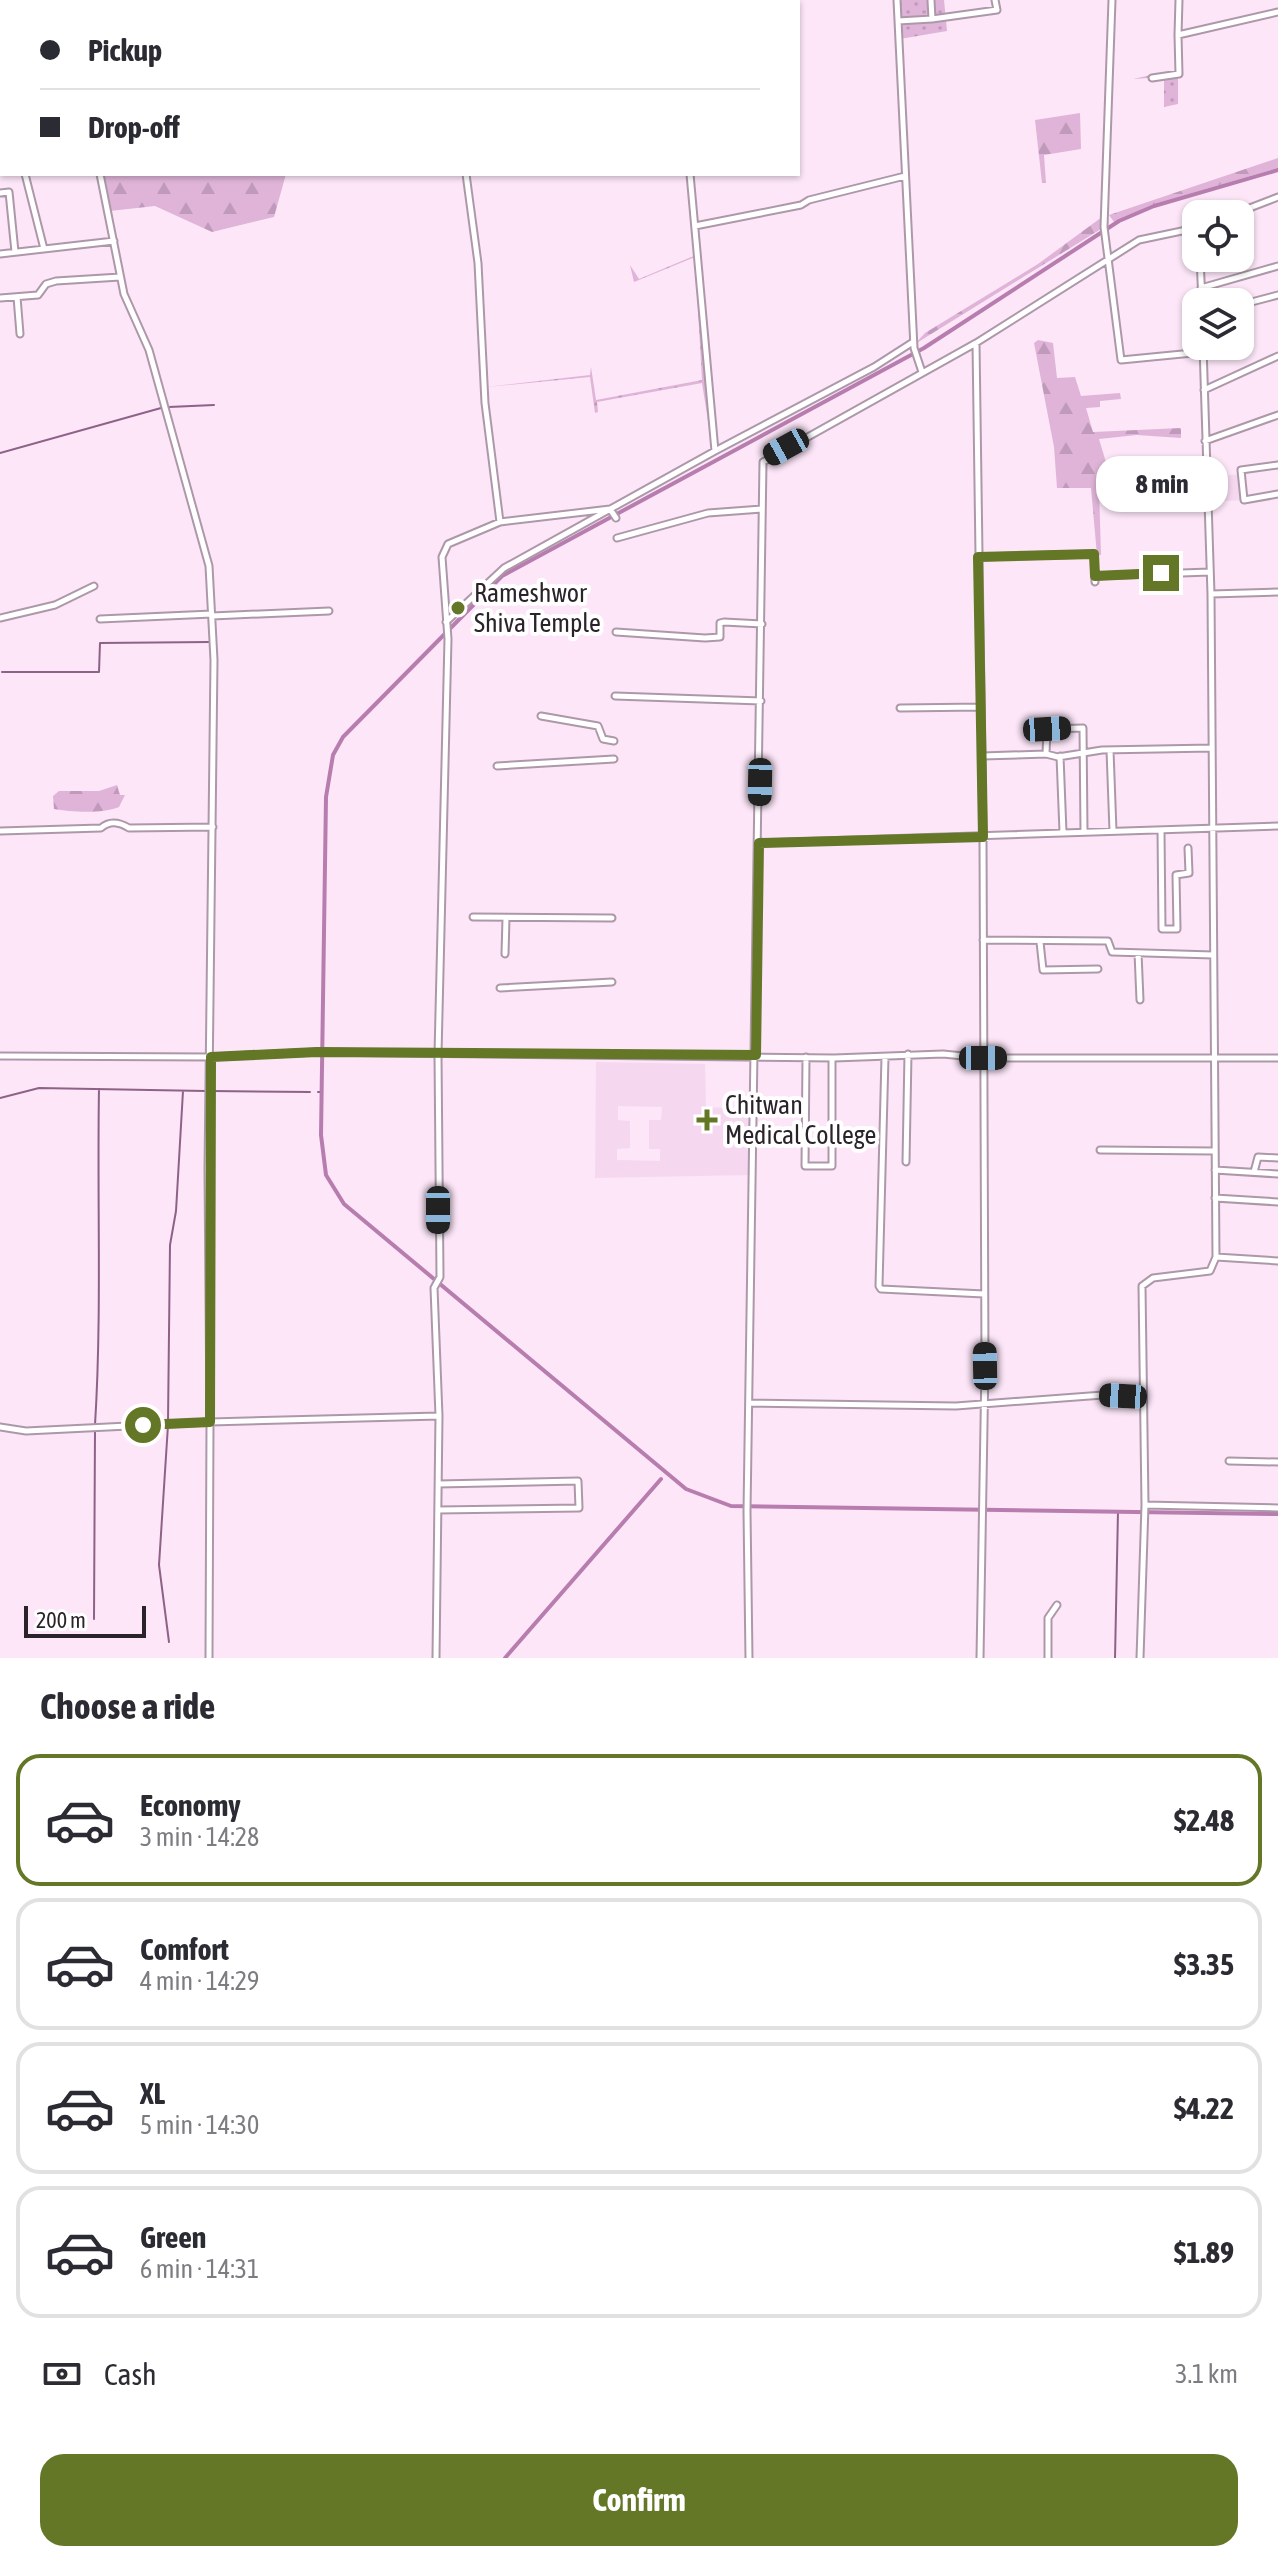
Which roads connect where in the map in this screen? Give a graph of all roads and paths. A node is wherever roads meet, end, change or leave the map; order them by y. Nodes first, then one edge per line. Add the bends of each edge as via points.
1 (897, 0) edge
2 (931, 0) edge
3 (995, 0) edge
4 (1112, 0) edge
5 (1179, 0) edge
6 (1278, 12) edge
7 (932, 19) junction
8 (898, 21) junction
9 (1178, 35) junction
10 (1152, 78) dead end
11 (26, 176) edge
12 (100, 176) edge
13 (466, 176) edge
14 (690, 176) edge
15 (905, 176) junction
16 (0, 193) edge
17 (1278, 197) edge
18 (1254, 206) edge
19 (695, 226) junction
20 (1182, 231) edge
21 (114, 241) junction
22 (44, 249) junction
23 (15, 252) junction
24 (0, 254) edge
25 (1106, 259) junction
26 (1278, 266) edge
27 (1200, 272) edge
28 (121, 277) junction
29 (1201, 288) joint
30 (1278, 295) edge
31 (17, 297) junction
32 (0, 298) edge
33 (1254, 301) edge
34 (20, 334) dead end
35 (976, 343) junction
36 (914, 345) junction
37 (1182, 352) edge
38 (1278, 356) edge
39 (1203, 360) edge
40 (922, 372) junction
41 (1204, 390) junction
42 (1278, 415) edge
43 (1205, 441) junction
44 (715, 451) junction
45 (1278, 465) edge
46 (1278, 494) edge
47 (762, 509) junction
48 (610, 510) junction
49 (616, 518) dead end
50 (500, 522) junction
51 (617, 538) dead end
52 (978, 557) junction
53 (1210, 572) junction
54 (94, 586) dead end
55 (1278, 592) edge
56 (1211, 594) junction
57 (329, 611) dead end
58 (212, 615) junction
59 (0, 618) edge
60 (100, 619) dead end
61 (762, 624) junction
62 (446, 625) junction
63 (616, 632) dead end
64 (615, 696) dead end
65 (761, 701) junction
66 (981, 707) junction
67 (900, 708) dead end
68 (541, 716) dead end
69 (614, 741) dead end
70 (1212, 748) junction
71 (1110, 750) junction
72 (1046, 754) junction
73 (1084, 754) junction
74 (982, 756) junction
75 (1060, 756) junction
76 (614, 759) dead end
77 (497, 766) dead end
78 (1278, 826) edge
79 (213, 827) junction
80 (1213, 828) junction
81 (1161, 830) junction
82 (0, 831) edge
83 (1113, 831) junction
84 (1063, 832) junction
85 (1084, 832) junction
86 (983, 837) junction
87 (759, 843) junction
88 (1188, 848) dead end
89 (473, 917) dead end
90 (506, 918) junction
91 (612, 918) dead end
92 (983, 940) junction
93 (1040, 942) junction
94 (1138, 953) junction
95 (505, 954) dead end
96 (1213, 955) junction
97 (1098, 969) dead end
98 (612, 982) dead end
99 (500, 988) dead end
100 (1140, 1000) dead end
101 (438, 1054) junction
102 (908, 1054) junction
103 (756, 1055) junction
104 (0, 1056) edge
105 (211, 1057) junction
106 (806, 1057) junction
107 (885, 1057) junction
108 (832, 1058) junction
109 (983, 1058) junction
110 (1212, 1058) junction
111 (1278, 1058) edge
112 (1100, 1150) dead end
113 (1214, 1151) junction
114 (1278, 1158) edge
115 (906, 1162) dead end
116 (1215, 1170) junction
117 (1254, 1172) junction
118 (1278, 1174) edge
119 (1215, 1198) junction
120 (1278, 1202) edge
121 (1216, 1257) junction
122 (1278, 1261) edge
123 (984, 1294) junction
124 (1143, 1397) junction
125 (749, 1403) junction
126 (984, 1404) junction
127 (439, 1416) junction
128 (210, 1422) junction
129 (0, 1427) edge
130 (1229, 1461) dead end
131 (1278, 1462) edge
132 (438, 1484) junction
133 (1278, 1508) edge
134 (1145, 1509) junction
135 (438, 1510) junction
136 (1057, 1605) dead end
137 (209, 1658) edge
138 (436, 1658) edge
139 (749, 1658) edge
140 (980, 1658) edge
141 (1048, 1658) edge
142 (1140, 1658) edge

1 - 8 street
2 - 7 street
3 - 7 street via 997,10
4 - 25 street
5 - 9 street
6 - 9 street
7 - 8 street
8 - 15 street
9 - 10 street via 1179,74
11 - 22 street
12 - 21 street
13 - 50 street
14 - 19 street
15 - 19 street via 801,205
15 - 36 street
16 - 23 street via 9,192
17 - 18 street
19 - 44 street
20 - 25 street via 1139,240
21 - 22 street
21 - 28 street
22 - 23 street
23 - 24 street
25 - 35 street
25 - 37 street via 1121,360
26 - 29 street
27 - 29 street
28 - 31 street via 56,281 38,295
28 - 58 street via 149,350 203,537
30 - 33 street
31 - 32 street
31 - 34 street
35 - 40 street
35 - 52 street
36 - 40 street
36 - 44 street
38 - 41 street
39 - 41 street
40 - 47 street via 763,462
41 - 43 street
42 - 43 street
43 - 53 street
44 - 48 street
45 - 46 street via 1241,470 1244,500
47 - 51 street via 708,513
47 - 61 street
48 - 49 street
48 - 50 street
48 - 62 street via 504,568
50 - 62 street via 445,548
52 - 53 street via 1094,554 1095,579
52 - 66 street
53 - 56 street
54 - 59 street via 43,609
55 - 56 street
56 - 70 street
57 - 58 street
58 - 60 street
58 - 79 street
61 - 63 street via 724,622 720,637 705,638
61 - 65 street
62 - 101 street
64 - 65 street
65 - 87 street
66 - 67 street
66 - 74 street
68 - 69 street via 598,726 603,739
70 - 71 street
70 - 80 street
71 - 73 street
71 - 83 street
72 - 73 street via 1047,729 1083,728
72 - 74 street
72 - 75 street
73 - 75 street
73 - 85 street
74 - 86 street
75 - 84 street
76 - 77 street
78 - 80 street
79 - 82 street via 129,828 106,823 101,828
79 - 105 street
80 - 81 street
80 - 96 street
81 - 83 street
81 - 88 street via 1162,929 1177,929 1176,875 1189,873
83 - 85 street
84 - 85 street
84 - 86 street
86 - 87 street
86 - 92 street
87 - 103 street
89 - 90 street
90 - 91 street
90 - 95 street
92 - 93 street
92 - 109 street
93 - 94 street via 1108,941 1112,952
93 - 97 street via 1043,970
94 - 96 street
94 - 100 street
96 - 110 street
98 - 99 street
101 - 103 street
101 - 105 street
101 - 127 street
102 - 107 street
102 - 109 street
102 - 115 street
103 - 106 street
103 - 125 street
104 - 105 street
105 - 128 street
106 - 108 street
106 - 108 street via 805,1166 832,1166
107 - 108 street
107 - 123 street via 879,1286
109 - 110 street
109 - 123 street
110 - 111 street
110 - 113 street
112 - 113 street
113 - 116 street
114 - 117 street via 1258,1157
116 - 117 street
116 - 119 street
117 - 118 street
119 - 120 street
119 - 121 street
121 - 122 street
121 - 124 street via 1210,1271 1153,1278 1142,1286
123 - 126 street
124 - 126 street
124 - 134 street
125 - 126 street
125 - 139 street
126 - 140 street
127 - 128 street
127 - 132 street
128 - 129 street via 26,1431
128 - 137 street
130 - 131 street
132 - 135 street
132 - 135 street via 578,1481 579,1508
133 - 134 street
134 - 142 street
135 - 138 street
136 - 141 street via 1048,1618

